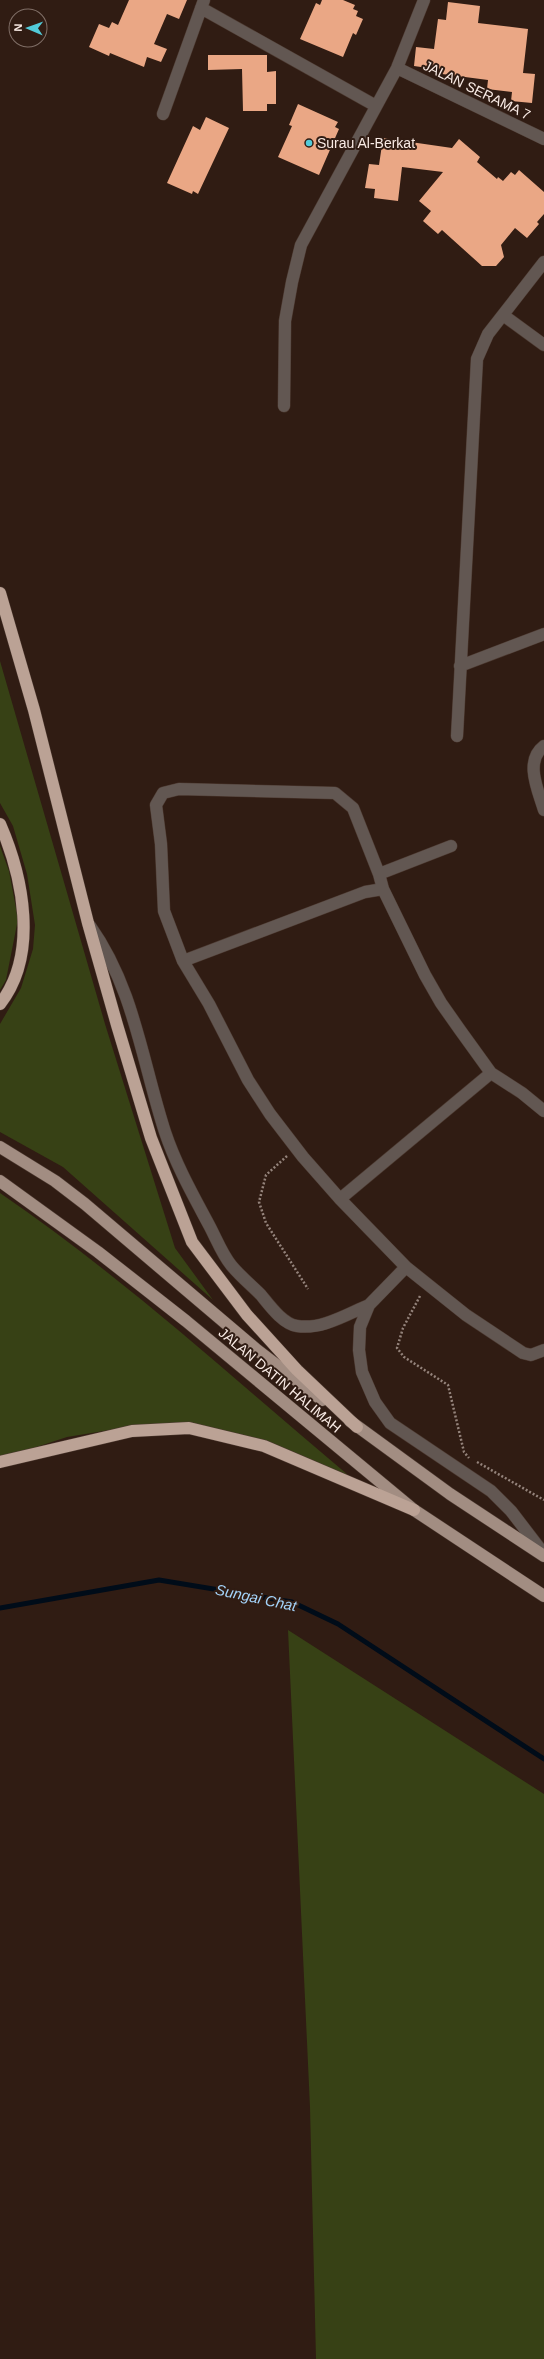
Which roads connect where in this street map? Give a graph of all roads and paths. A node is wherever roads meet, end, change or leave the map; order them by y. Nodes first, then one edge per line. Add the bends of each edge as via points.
1 (424, 0) edge
2 (202, 4) edge
3 (397, 68) junction
4 (376, 106) junction
5 (163, 114) dead end
6 (544, 139) edge
7 (544, 262) edge
8 (503, 314) junction
9 (544, 345) edge
10 (284, 406) dead end
11 (0, 593) edge
12 (544, 634) edge
13 (460, 666) junction
14 (457, 736) dead end
15 (544, 746) edge
16 (544, 810) edge
17 (0, 824) edge
18 (452, 846) dead end
19 (379, 874) junction
20 (383, 889) junction
21 (88, 923) junction
22 (183, 961) junction
23 (0, 1004) edge
24 (491, 1073) junction
25 (544, 1111) edge
26 (0, 1147) edge
27 (297, 1149) junction
28 (0, 1181) edge
29 (340, 1199) junction
30 (406, 1267) junction
31 (426, 1285) junction
32 (308, 1289) dead end
33 (369, 1305) junction
34 (544, 1350) edge
35 (357, 1426) junction
36 (0, 1462) edge
37 (544, 1500) edge
38 (414, 1510) junction
39 (544, 1555) edge
40 (544, 1596) edge

1 - 3 street
2 - 4 street
2 - 5 street
3 - 4 street
3 - 6 street, JALAN SERAMA 7
4 - 10 street via 301,245 285,321
7 - 8 street
8 - 9 street
8 - 13 street via 488,334 478,359
11 - 21 highway via 34,710
12 - 13 street
13 - 14 street
15 - 16 street via 538,750 533,763
17 - 23 highway via 10,847 19,888 23,927 20,959 7,995
18 - 19 street
19 - 20 street
19 - 22 street via 353,808 335,792 179,789 163,793 156,805 161,844 164,911
20 - 22 street via 365,892
20 - 24 street via 440,1003
21 - 33 street via 104,946 122,984 165,1133 197,1205 230,1264 282,1318 296,1326 326,1323
21 - 35 highway via 151,1138 192,1242 246,1315 296,1370
22 - 27 street via 209,1004 248,1080
24 - 25 street
24 - 29 street
26 - 35 main road, JALAN DATIN HALIMAH via 55,1181 85,1204 257,1350
27 - 29 street
27 - 32 path via 266,1175 259,1202 266,1223
28 - 38 main road, JALAN DATIN HALIMAH via 98,1252 186,1321
29 - 30 street
30 - 31 street
30 - 33 street
31 - 34 street via 523,1353 531,1355
31 - 37 path via 408,1316 397,1348 404,1357 448,1385 464,1452 471,1460
33 - 39 street via 360,1327 359,1350 362,1372 375,1402 390,1423 491,1491 511,1511
35 - 39 main road, JALAN DATIN HALIMAH via 450,1494
36 - 38 highway via 132,1431 189,1428 264,1446
38 - 40 main road, JALAN DATIN HALIMAH

